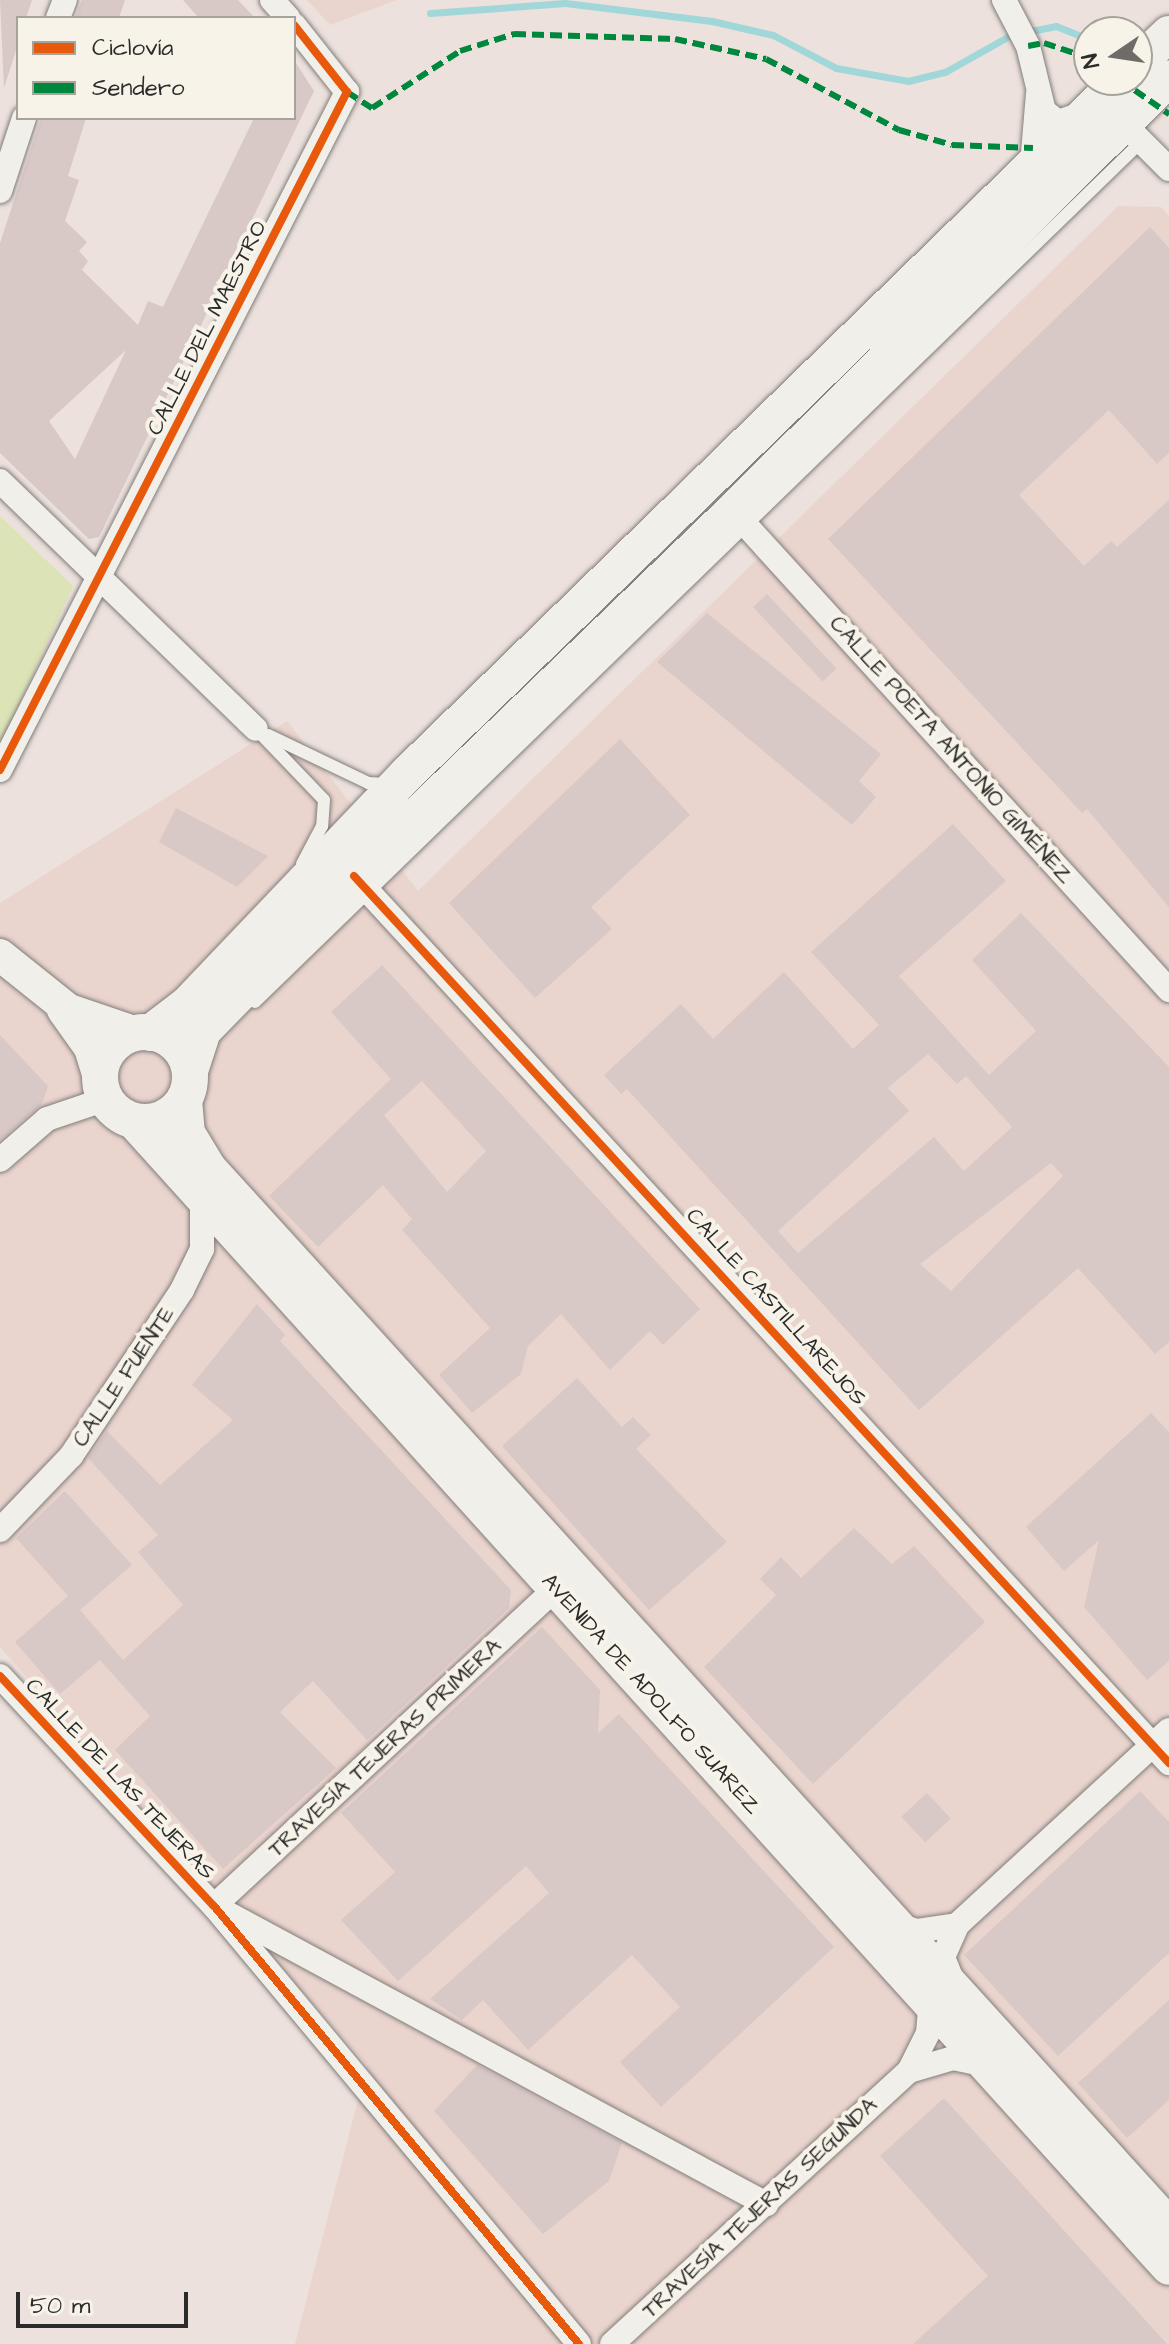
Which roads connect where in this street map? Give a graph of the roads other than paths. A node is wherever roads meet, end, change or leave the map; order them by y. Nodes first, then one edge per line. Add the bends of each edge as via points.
1 (272, 0) edge
2 (1004, 0) edge
3 (286, 16) edge
4 (296, 28) edge
5 (1169, 34) edge
6 (1153, 49) edge
7 (1169, 50) edge
8 (1169, 78) edge
9 (1038, 91) junction
10 (1104, 96) edge
11 (1090, 109) junction
12 (23, 120) edge
13 (1133, 132) junction
14 (1032, 165) junction
15 (1169, 169) edge
16 (0, 191) edge
17 (918, 277) junction
18 (0, 481) edge
19 (725, 505) junction
20 (98, 580) junction
21 (565, 624) junction
22 (256, 729) junction
23 (0, 770) edge
24 (407, 774) junction
25 (362, 885) junction
26 (281, 903) junction
27 (0, 955) edge
28 (1169, 990) edge
29 (52, 999) junction
30 (188, 1004) junction
31 (144, 1033) junction
32 (187, 1086) junction
33 (114, 1101) junction
34 (0, 1160) edge
35 (202, 1200) junction
36 (0, 1530) edge
37 (555, 1589) junction
38 (0, 1676) edge
39 (1169, 1730) edge
40 (1150, 1747) junction
41 (1169, 1763) edge
42 (214, 1906) junction
43 (896, 1924) junction
44 (957, 1925) junction
45 (946, 1998) junction
46 (985, 2065) junction
47 (909, 2071) junction
48 (766, 2204) junction
49 (1169, 2226) edge
50 (1169, 2267) edge
51 (579, 2344) edge
52 (612, 2344) edge

1 - 3 street
2 - 9 street via 1028,46
4 - 20 street, CALLE DEL MAESTRO via 347,92
5 - 6 main road
7 - 13 lane via 1117,107
8 - 13 main road
9 - 11 street via 1050,119 1068,121
9 - 14 street
10 - 11 main road
11 - 14 main road
12 - 16 street
13 - 15 street
13 - 17 lane via 1081,135 957,254
13 - 19 main road
14 - 17 main road
17 - 19 lane via 889,321
17 - 21 main road
18 - 20 street
19 - 21 lane via 602,603
19 - 25 main road
19 - 28 street, CALLE POETA ANTONIO GIMÉNEZ
20 - 22 street
20 - 23 street, CALLE DEL MAESTRO
21 - 24 main road
21 - 25 lane via 547,655 365,835 351,855
22 - 24 lane via 368,783 381,785
22 - 26 lane via 312,783 327,812
24 - 26 main road
25 - 30 lane via 302,896
25 - 32 main road via 210,1023
25 - 40 street, CALLE CASTILLAREJOS
26 - 30 main road
27 - 29 main road
29 - 31 main road via 95,1022
29 - 33 main road via 83,1036
30 - 31 main road
31 - 32 main road via 172,1041
31 - 33 main road via 106,1057
32 - 33 main road via 162,1119
32 - 43 main road, AVENIDA DE ADOLFO SUAREZ via 187,1133 208,1168
33 - 34 street via 47,1119
33 - 35 main road, AVENIDA DE ADOLFO SUAREZ
35 - 36 street, CALLE FUENTE via 202,1249 182,1290 71,1456
35 - 37 main road, AVENIDA DE ADOLFO SUAREZ
37 - 42 street, TRAVESÍA TEJERAS PRIMERA
37 - 45 main road, AVENIDA DE ADOLFO SUAREZ
38 - 42 street, CALLE DE LAS TEJERAS
39 - 40 street
40 - 41 street, CALLE CASTILLAREJOS
40 - 44 street
42 - 48 street
42 - 51 street, CALLE DE LAS TEJERAS
43 - 44 street via 916,1931
43 - 45 main road, AVENIDA DE ADOLFO SUAREZ
44 - 45 street via 943,1957
45 - 46 main road, AVENIDA DE ADOLFO SUAREZ
45 - 47 street
45 - 49 main road, AVENIDA DE ADOLFO SUAREZ
46 - 47 street via 953,2058
46 - 50 main road, AVENIDA DE ADOLFO SUAREZ
47 - 48 street, TRAVESÍA TEJERAS SEGUNDA
48 - 52 street, TRAVESÍA TEJERAS SEGUNDA

